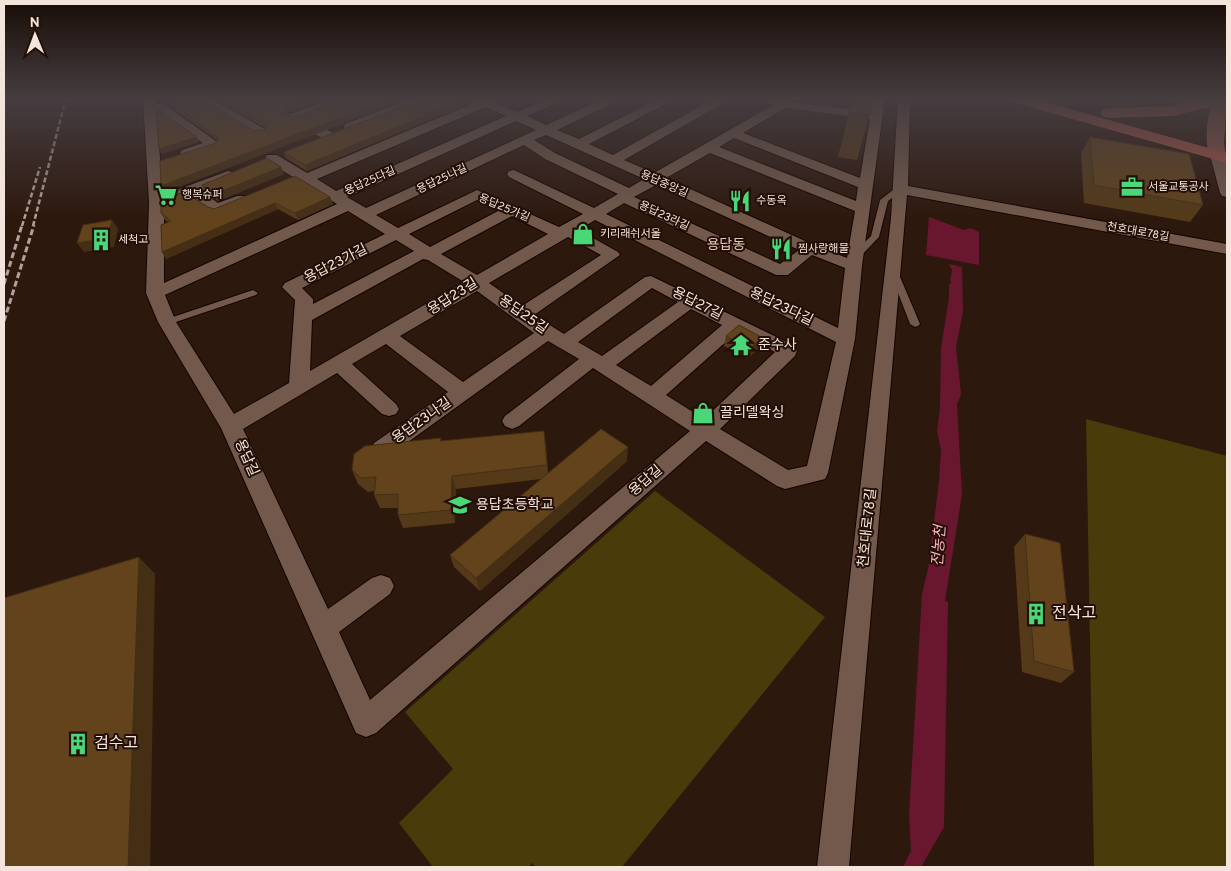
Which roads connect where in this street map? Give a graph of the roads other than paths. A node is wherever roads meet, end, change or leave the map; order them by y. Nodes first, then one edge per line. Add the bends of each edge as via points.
1 (153, 139) edge
2 (205, 139) edge
3 (258, 139) edge
4 (322, 139) edge
5 (392, 139) edge
6 (469, 139) edge
7 (528, 139) edge
8 (564, 139) edge
9 (590, 139) edge
10 (651, 139) edge
11 (722, 139) edge
12 (747, 139) edge
13 (873, 139) edge
14 (902, 139) edge
15 (1174, 139) edge
16 (1185, 139) edge
17 (525, 140) junction
18 (311, 143) edge
19 (578, 145) junction
20 (708, 147) junction
21 (1222, 151) edge
22 (612, 161) junction
23 (153, 164) junction
24 (244, 169) edge
25 (514, 174) dead end
26 (302, 177) junction
27 (653, 178) junction
28 (280, 182) edge
29 (866, 185) junction
30 (900, 189) junction
31 (190, 190) junction
32 (1227, 193) edge
33 (253, 194) edge
34 (625, 195) junction
35 (341, 201) junction
36 (156, 203) junction
37 (863, 208) junction
38 (512, 210) junction
39 (594, 213) junction
40 (364, 216) junction
41 (563, 231) junction
42 (394, 234) junction
43 (810, 249) junction
44 (1227, 249) edge
45 (426, 254) junction
46 (855, 262) junction
47 (894, 272) junction
48 (717, 275) junction
49 (476, 282) junction
50 (155, 292) junction
51 (253, 293) dead end
52 (688, 300) junction
53 (522, 314) junction
54 (303, 317) junction
55 (167, 322) junction
56 (736, 324) junction
57 (915, 324) dead end
58 (547, 333) junction
59 (386, 335) junction
60 (846, 339) junction
61 (565, 342) junction
62 (597, 363) junction
63 (338, 364) junction
64 (300, 386) junction
65 (462, 392) junction
66 (651, 397) junction
67 (389, 409) dead end
68 (512, 421) dead end
69 (231, 426) junction
70 (705, 430) junction
71 (382, 449) edge
72 (381, 586) dead end
73 (322, 629) junction
74 (833, 867) edge

1 - 23 street, 용답길
2 - 23 street via 213,144
3 - 26 street, 용답25길 via 273,158
4 - 18 street
5 - 26 street
6 - 35 street, 용답25다길
7 - 17 street, 용답25나길
8 - 19 street, 용답중앙길
9 - 19 street
10 - 22 street
11 - 20 street, 용답23길
12 - 29 street
13 - 29 street
14 - 30 street, 천호대로78길
15 - 21 main road
16 - 21 main road
17 - 34 street
17 - 40 street, 용답25나길
19 - 22 street, 용답중앙길
20 - 27 street, 용답23길
20 - 37 street
21 - 32 street
22 - 27 street, 용답중앙길
23 - 36 street, 용답길
24 - 31 street
25 - 39 street
26 - 28 street
26 - 35 street, 용답25길
27 - 34 street, 용답23길
27 - 43 street, 용답중앙길
29 - 37 street
30 - 44 street, 천호대로78길
30 - 46 lane via 884,200 875,237
30 - 47 street, 천호대로78길
31 - 33 street via 217,210
31 - 36 street
34 - 39 street, 용답23길
34 - 43 street, 용답23라길 via 782,271
35 - 40 street, 용답25길
35 - 50 street
36 - 50 street, 용답길
37 - 46 street
38 - 41 street, 용답25가길
38 - 42 street, 용답25가길 via 477,194
38 - 45 street
39 - 41 street, 용답23길
39 - 48 street, 용답23다길
40 - 42 street, 용답25길
41 - 49 street, 용답23길
41 - 53 street via 612,255
42 - 45 street, 용답25길
42 - 54 street, 용답23가길 via 291,287 304,299
43 - 46 street, 용답중앙길
45 - 49 street, 용답25길
45 - 54 street
46 - 60 street
47 - 57 lane
47 - 74 street, 천호대로78길
48 - 52 street
48 - 60 street, 용답23다길
49 - 53 street, 용답25길
49 - 59 street, 용답23길 via 430,312
50 - 55 street, 용답길
51 - 55 lane
52 - 56 street, 용답27길
52 - 61 street, 용답27길 via 651,281
52 - 62 street
53 - 58 street, 용답25길
54 - 64 street, 용답23가길
55 - 69 street, 용답길
56 - 66 street
56 - 70 street, 용답27길 via 788,351
58 - 61 street, 용답25길
58 - 65 street, 용답23나길
59 - 63 street, 용답23길
59 - 65 street, 용답23나길
60 - 70 street via 817,472 785,480
61 - 62 street, 용답25길
62 - 66 street, 용답25길
62 - 68 street
63 - 64 street, 용답23길
63 - 67 street
64 - 69 street, 용답23길
65 - 71 street, 용답23나길
66 - 70 street, 용답25길
69 - 73 street, 용답길
70 - 73 street, 용답길 via 366,723
72 - 73 street

